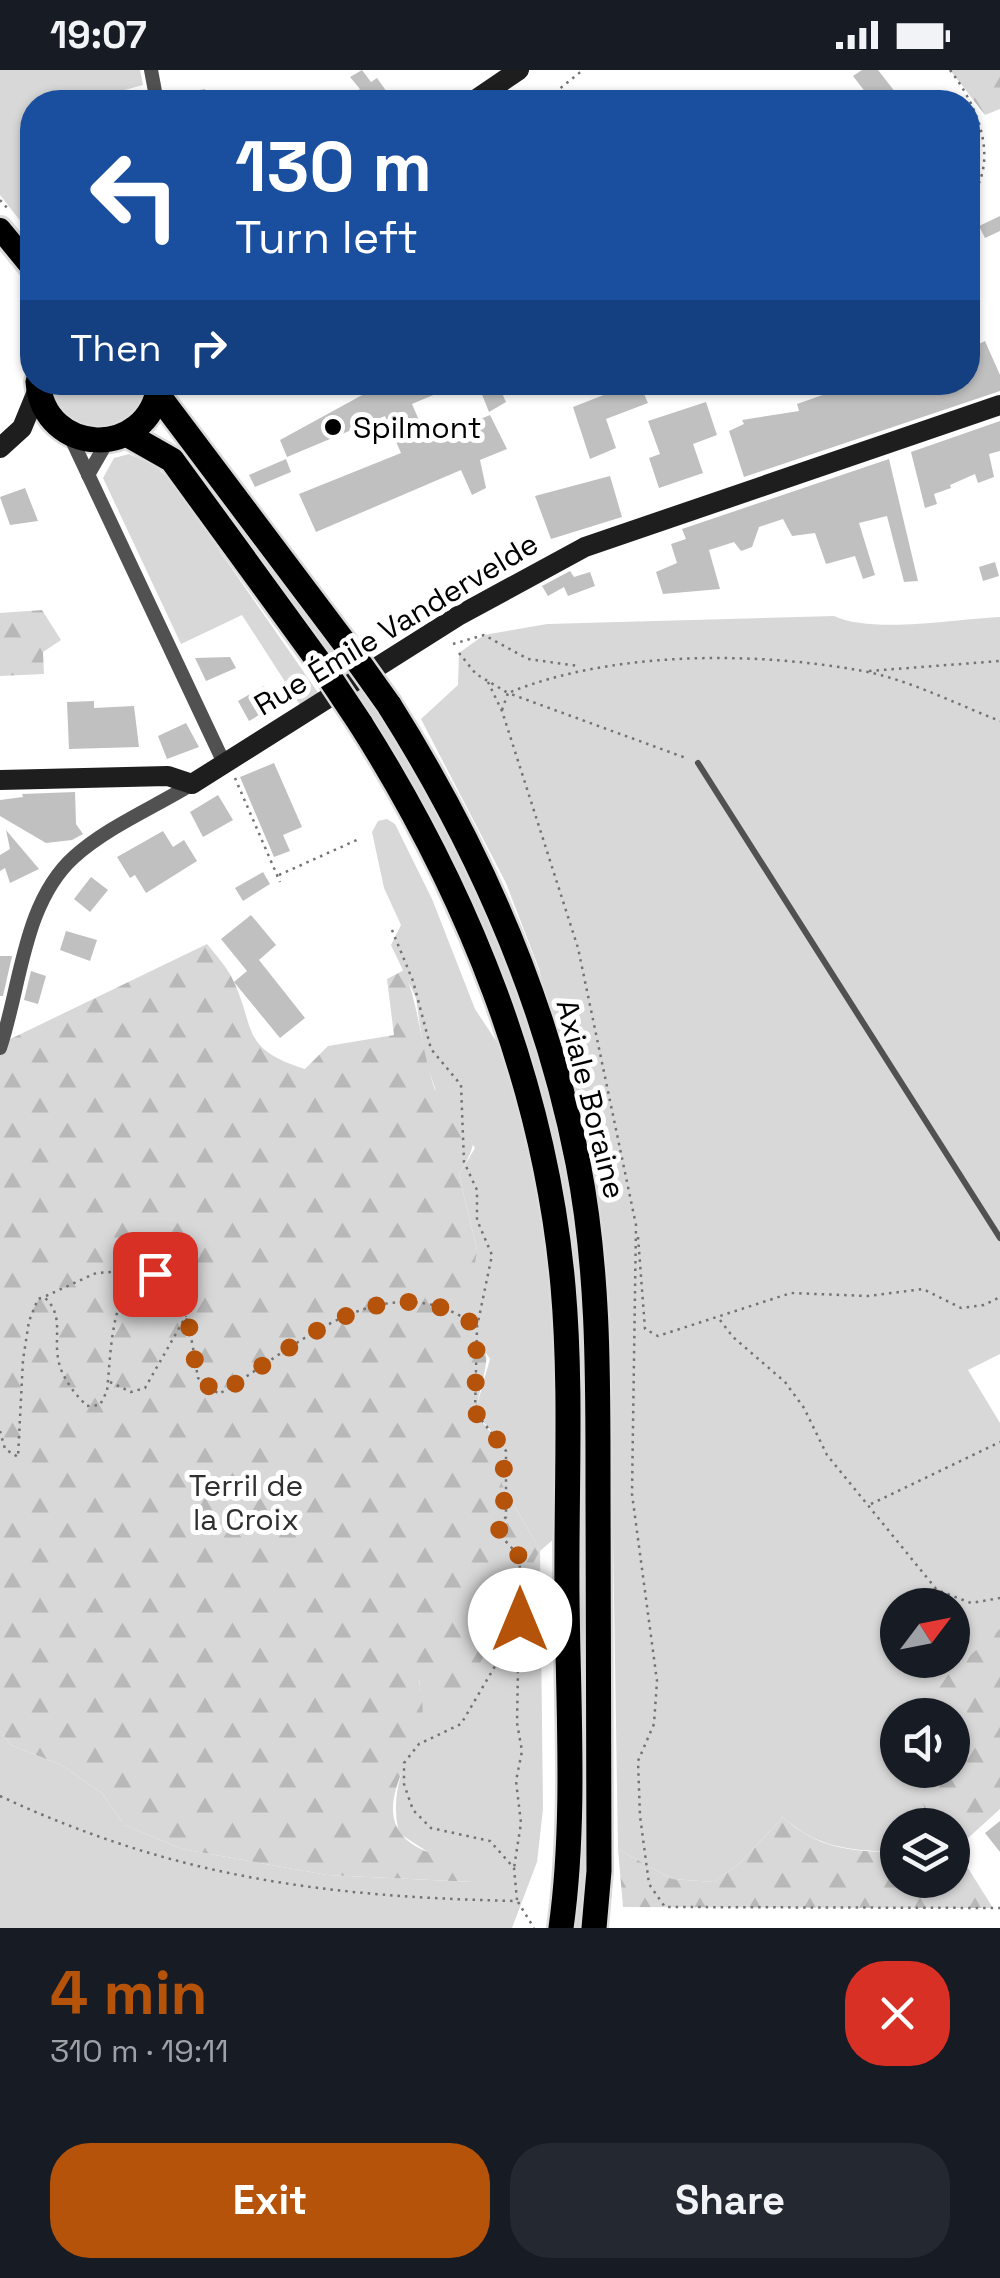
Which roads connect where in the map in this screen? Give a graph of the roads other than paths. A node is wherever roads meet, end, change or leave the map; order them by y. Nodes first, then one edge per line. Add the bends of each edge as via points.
1 (519, 70) edge
2 (490, 90) edge
3 (0, 229) edge
4 (20, 253) edge
5 (35, 395) edge
6 (43, 395) edge
7 (156, 395) edge
8 (163, 395) edge
9 (1000, 405) edge
10 (22, 428) junction
11 (62, 429) junction
12 (118, 438) junction
13 (0, 448) edge
14 (88, 475) junction
15 (226, 762) junction
16 (698, 763) road end
17 (0, 780) edge
18 (192, 784) junction
19 (0, 1048) edge
20 (1000, 1238) edge
21 (561, 1928) edge
22 (594, 1928) edge

1 - 2 street
3 - 4 main road
5 - 10 street
6 - 11 highway
7 - 12 highway, Axiale Boraine via 146,420
8 - 22 highway, Axiale Boraine, bridge via 389,706 477,862 534,1000 565,1104 584,1198 597,1331
9 - 15 street, Rue Émile Vandervelde via 585,547 458,616
10 - 11 street
10 - 13 street
11 - 12 highway, Axiale Boraine
11 - 14 street
12 - 14 street
12 - 21 highway, Axiale Boraine, bridge via 172,460 360,723 423,828 480,953 517,1056 549,1182 565,1334 568,1698
14 - 15 street
15 - 18 street, Rue Émile Vandervelde
16 - 20 lane
17 - 18 street via 168,776
18 - 19 street via 76,855 56,876 32,930

